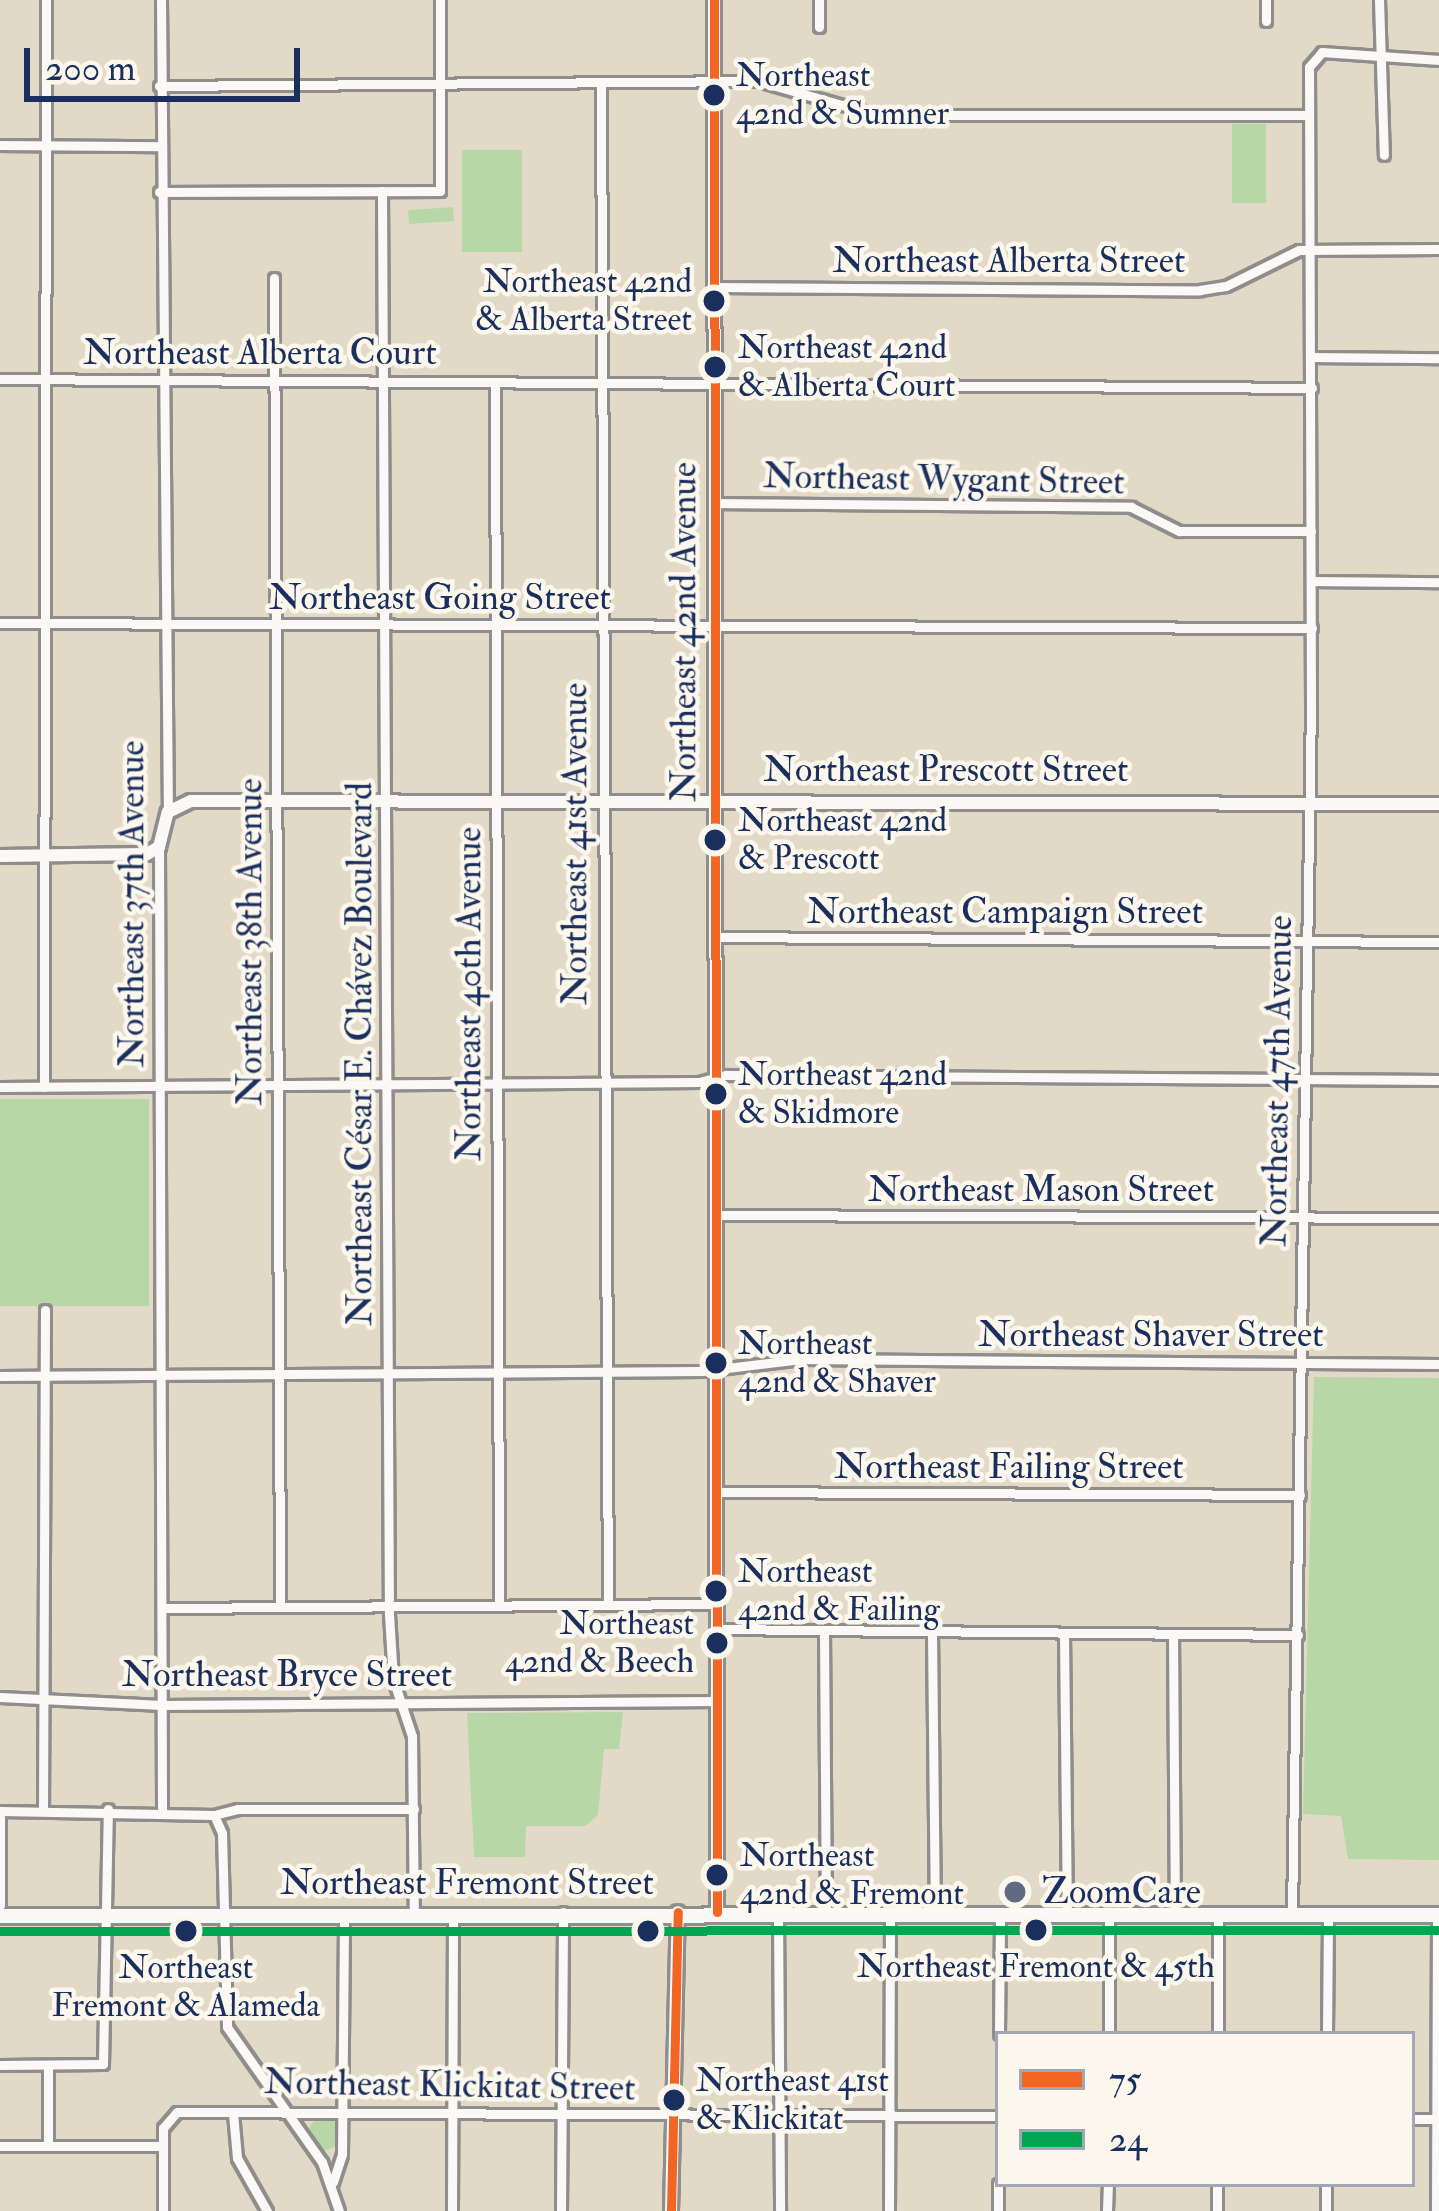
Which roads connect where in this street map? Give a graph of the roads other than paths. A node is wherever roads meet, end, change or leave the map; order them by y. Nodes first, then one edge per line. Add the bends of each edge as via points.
1 (46, 0) edge
2 (161, 0) edge
3 (440, 0) edge
4 (714, 0) edge
5 (819, 0) edge
6 (1266, 0) edge
7 (1379, 0) edge
8 (1266, 21) dead end
9 (819, 27) dead end
10 (1378, 56) junction
11 (1439, 60) edge
12 (714, 81) junction
13 (601, 82) junction
14 (440, 83) junction
15 (159, 86) junction
16 (1308, 116) junction
17 (0, 146) edge
18 (45, 146) junction
19 (160, 146) junction
20 (1384, 155) dead end
21 (382, 191) junction
22 (160, 192) junction
23 (1312, 248) junction
24 (1439, 249) edge
25 (274, 278) dead end
26 (714, 287) junction
27 (1313, 357) junction
28 (1439, 358) edge
29 (0, 379) edge
30 (45, 379) junction
31 (162, 380) junction
32 (276, 382) junction
33 (384, 382) junction
34 (495, 382) junction
35 (603, 382) junction
36 (714, 383) junction
37 (1312, 388) junction
38 (714, 503) junction
39 (1311, 531) junction
40 (1312, 581) junction
41 (1439, 582) edge
42 (0, 623) edge
43 (45, 623) junction
44 (163, 624) junction
45 (276, 624) junction
46 (386, 624) junction
47 (495, 625) junction
48 (604, 625) junction
49 (713, 626) junction
50 (1312, 628) junction
51 (604, 798) junction
52 (496, 799) junction
53 (714, 799) junction
54 (386, 800) junction
55 (276, 801) junction
56 (1308, 803) junction
57 (1439, 804) edge
58 (168, 812) junction
59 (159, 847) junction
60 (0, 856) edge
61 (44, 856) junction
62 (714, 938) junction
63 (1305, 941) junction
64 (1439, 942) edge
65 (715, 1078) junction
66 (1304, 1080) junction
67 (1439, 1080) edge
68 (606, 1083) junction
69 (387, 1084) junction
70 (496, 1084) junction
71 (278, 1085) junction
72 (0, 1087) edge
73 (44, 1087) junction
74 (159, 1088) junction
75 (716, 1215) junction
76 (1302, 1218) junction
77 (1439, 1219) edge
78 (45, 1310) dead end
79 (1301, 1362) junction
80 (1439, 1364) edge
81 (716, 1367) junction
82 (498, 1372) junction
83 (607, 1372) junction
84 (388, 1373) junction
85 (279, 1374) junction
86 (161, 1375) junction
87 (0, 1376) edge
88 (44, 1376) junction
89 (717, 1492) junction
90 (1300, 1496) junction
91 (717, 1604) junction
92 (499, 1605) junction
93 (608, 1605) junction
94 (280, 1606) junction
95 (389, 1606) junction
96 (162, 1608) junction
97 (717, 1630) junction
98 (824, 1632) junction
99 (932, 1633) junction
100 (1064, 1634) junction
101 (1173, 1634) junction
102 (1298, 1635) junction
103 (0, 1697) edge
104 (43, 1697) junction
105 (718, 1701) junction
106 (402, 1703) junction
107 (161, 1705) junction
108 (162, 1808) junction
109 (414, 1808) junction
110 (108, 1809) junction
111 (43, 1810) junction
112 (0, 1814) edge
113 (214, 1815) junction
114 (0, 1905) edge
115 (563, 1912) junction
116 (678, 1912) junction
117 (717, 1912) junction
118 (778, 1912) junction
119 (826, 1912) junction
120 (890, 1912) junction
121 (935, 1912) junction
122 (1000, 1912) junction
123 (453, 1913) junction
124 (1067, 1913) junction
125 (1109, 1913) junction
126 (1175, 1913) junction
127 (344, 1914) junction
128 (414, 1914) junction
129 (1218, 1914) junction
130 (1292, 1914) junction
131 (1328, 1914) junction
132 (222, 1915) junction
133 (1438, 1915) edge
134 (0, 1916) edge
135 (106, 1916) junction
136 (999, 2031) edge
137 (1108, 2031) edge
138 (1218, 2031) edge
139 (1327, 2031) edge
140 (0, 2065) edge
141 (48, 2065) junction
142 (286, 2111) junction
143 (343, 2112) junction
144 (232, 2113) junction
145 (452, 2113) junction
146 (561, 2114) junction
147 (671, 2115) junction
148 (780, 2115) junction
149 (889, 2116) junction
150 (995, 2116) edge
151 (1438, 2119) edge
152 (0, 2146) edge
153 (48, 2146) junction
154 (163, 2146) junction
155 (333, 2182) junction
156 (163, 2211) edge
157 (267, 2211) edge
158 (339, 2211) edge
159 (452, 2211) edge
160 (561, 2211) edge
161 (670, 2211) edge
162 (780, 2211) edge
163 (889, 2211) edge
164 (1436, 2211) edge

1 - 18 street
2 - 15 street, Northeast 37th Avenue
3 - 14 street
4 - 12 street, Northeast 42nd Avenue
5 - 9 street
6 - 8 street
7 - 10 street
10 - 11 street
10 - 16 street, Northeast 47th Avenue via 1313,56
10 - 20 street
12 - 13 street
12 - 16 street via 782,83 877,115
12 - 26 street, Northeast 42nd Avenue
13 - 14 street
13 - 35 street, Northeast 41st Avenue
14 - 15 street
14 - 21 street via 440,191
15 - 19 street, Northeast 37th Avenue
16 - 23 street, Northeast 47th Avenue
17 - 18 street
18 - 19 street
18 - 30 street
19 - 22 street, Northeast 37th Avenue
21 - 22 street
21 - 33 street, Northeast César E. Chávez Boulevard
22 - 31 street, Northeast 37th Avenue
23 - 24 street, Northeast Alberta Street
23 - 26 street, Northeast Alberta Street via 1212,289
23 - 27 street, Northeast 47th Avenue
25 - 32 street, Northeast 38th Avenue
26 - 36 street, Northeast 42nd Avenue
27 - 28 street
27 - 37 street, Northeast 47th Avenue
29 - 30 street, Northeast Alberta Court
30 - 31 street, Northeast Alberta Court
30 - 43 street
31 - 32 street, Northeast Alberta Court
31 - 44 street, Northeast 37th Avenue
32 - 33 street, Northeast Alberta Court
32 - 45 street, Northeast 38th Avenue
33 - 34 street, Northeast Alberta Court
33 - 46 street, Northeast César E. Chávez Boulevard
34 - 35 street, Northeast Alberta Court
34 - 47 street, Northeast 40th Avenue
35 - 36 street, Northeast Alberta Court
35 - 48 street, Northeast 41st Avenue
36 - 37 street, Northeast Alberta Court
36 - 38 street, Northeast 42nd Avenue
37 - 39 street, Northeast 47th Avenue
38 - 39 street, Northeast Wygant Street via 1131,507 1179,531
38 - 49 street, Northeast 42nd Avenue
39 - 40 street, Northeast 47th Avenue
40 - 41 street
40 - 50 street, Northeast 47th Avenue
42 - 43 street, Northeast Going Street
43 - 44 street, Northeast Going Street
43 - 61 street
44 - 45 street, Northeast Going Street
44 - 58 street, Northeast 37th Avenue
45 - 46 street, Northeast Going Street
45 - 55 street, Northeast 38th Avenue
46 - 47 street, Northeast Going Street
46 - 54 street, Northeast César E. Chávez Boulevard
47 - 48 street, Northeast Going Street
47 - 52 street, Northeast 40th Avenue
48 - 49 street, Northeast Going Street
48 - 51 street, Northeast 41st Avenue
49 - 50 street, Northeast Going Street
49 - 53 street, Northeast 42nd Avenue
50 - 56 street, Northeast 47th Avenue
51 - 52 street, Northeast Prescott Street
51 - 53 street, Northeast Prescott Street
51 - 68 street, Northeast 41st Avenue
52 - 54 street, Northeast Prescott Street
52 - 70 street, Northeast 40th Avenue
53 - 56 street, Northeast Prescott Street
53 - 62 street, Northeast 42nd Avenue
54 - 55 street, Northeast Prescott Street
54 - 69 street, Northeast César E. Chávez Boulevard
55 - 58 street, Northeast Prescott Street via 191,801
55 - 71 street, Northeast 38th Avenue
56 - 57 street, Northeast Prescott Street
56 - 63 street, Northeast 47th Avenue
58 - 59 street, Northeast 37th Avenue
59 - 61 street via 137,855
59 - 74 street, Northeast 37th Avenue
60 - 61 street
61 - 73 street
62 - 63 street, Northeast Campaign Street
62 - 65 street, Northeast 42nd Avenue
63 - 64 street, Northeast Campaign Street
63 - 66 street, Northeast 47th Avenue
65 - 66 street
65 - 68 street
65 - 75 street, Northeast 42nd Avenue
66 - 67 street
66 - 76 street, Northeast 47th Avenue
68 - 70 street
68 - 83 street, Northeast 41st Avenue
69 - 70 street
69 - 71 street
69 - 84 street, Northeast César E. Chávez Boulevard
70 - 82 street, Northeast 40th Avenue
71 - 74 street
71 - 85 street, Northeast 38th Avenue
72 - 73 street
73 - 74 street
74 - 86 street, Northeast 37th Avenue
75 - 76 street, Northeast Mason Street
75 - 81 street, Northeast 42nd Avenue
76 - 77 street, Northeast Mason Street
76 - 79 street, Northeast 47th Avenue
78 - 88 street
79 - 80 street, Northeast Shaver Street
79 - 81 street, Northeast Shaver Street via 801,1359
79 - 90 street, Northeast 47th Avenue
81 - 83 street, Northeast Shaver Street
81 - 89 street, Northeast 42nd Avenue
82 - 83 street, Northeast Shaver Street
82 - 84 street, Northeast Shaver Street
82 - 92 street, Northeast 40th Avenue
83 - 93 street, Northeast 41st Avenue
84 - 85 street, Northeast Shaver Street
84 - 95 street, Northeast César E. Chávez Boulevard
85 - 86 street, Northeast Shaver Street
85 - 94 street, Northeast 38th Avenue
86 - 88 street, Northeast Shaver Street
86 - 96 street, Northeast 37th Avenue
87 - 88 street, Northeast Shaver Street
88 - 104 street
89 - 90 street, Northeast Failing Street
89 - 91 street, Northeast 42nd Avenue
90 - 102 street, Northeast 47th Avenue
91 - 93 street
91 - 97 street, Northeast 42nd Avenue
92 - 93 street
92 - 95 street
94 - 95 street
94 - 96 street
95 - 106 street, Northeast César E. Chávez Boulevard via 390,1666
96 - 107 street, Northeast 37th Avenue
97 - 98 street
97 - 105 street, Northeast 42nd Avenue
98 - 99 street
98 - 119 street
99 - 100 street
99 - 121 street
100 - 101 street
100 - 124 street
101 - 102 street
101 - 126 street
102 - 130 street, Northeast 47th Avenue
103 - 104 street, Northeast Bryce Street
104 - 107 street, Northeast Bryce Street
104 - 111 street
105 - 106 street, Northeast Bryce Street
105 - 117 street, Northeast 42nd Avenue
106 - 107 street, Northeast Bryce Street
106 - 109 street, Northeast César E. Chávez Boulevard via 412,1736
107 - 108 street, Northeast 37th Avenue
108 - 110 street
108 - 113 street
109 - 113 street via 238,1808
109 - 128 street, Northeast César E. Chávez Boulevard
110 - 111 street
110 - 135 street
111 - 112 street
112 - 114 street
113 - 132 street via 222,1833
115 - 116 main road, Northeast Fremont Street
115 - 123 main road, Northeast Fremont Street
115 - 146 street
116 - 117 main road, Northeast Fremont Street
116 - 147 street
117 - 118 main road, Northeast Fremont Street
118 - 119 main road, Northeast Fremont Street
118 - 148 street
119 - 120 main road, Northeast Fremont Street
120 - 121 main road, Northeast Fremont Street
120 - 149 street
121 - 122 main road, Northeast Fremont Street
122 - 124 main road, Northeast Fremont Street
122 - 136 street
123 - 128 main road, Northeast Fremont Street
123 - 145 street
124 - 125 main road, Northeast Fremont Street
125 - 126 main road, Northeast Fremont Street
125 - 137 street
126 - 129 main road, Northeast Fremont Street
127 - 128 main road, Northeast Fremont Street
127 - 132 main road, Northeast Fremont Street
127 - 143 street
129 - 130 main road, Northeast Fremont Street
129 - 138 street
130 - 131 main road, Northeast Fremont Street
131 - 133 main road, Northeast Fremont Street
131 - 139 street
132 - 135 main road, Northeast Fremont Street
132 - 142 street via 227,2027
133 - 151 street
134 - 135 main road, Northeast Fremont Street
135 - 141 street via 103,2064
140 - 141 street
141 - 153 street
142 - 143 street, Northeast Klickitat Street
142 - 144 street, Northeast Klickitat Street
142 - 155 street
143 - 145 street, Northeast Klickitat Street
143 - 155 street via 342,2162
144 - 154 street, Northeast Klickitat Street via 173,2113
144 - 157 street via 237,2158
145 - 146 street, Northeast Klickitat Street
145 - 159 street
146 - 147 street, Northeast Klickitat Street
146 - 160 street
147 - 148 street, Northeast Klickitat Street
147 - 161 street
148 - 149 street, Northeast Klickitat Street
148 - 162 street
149 - 150 street, Northeast Klickitat Street
149 - 163 street
151 - 164 street
152 - 153 street
153 - 154 street
154 - 156 street
155 - 158 street

